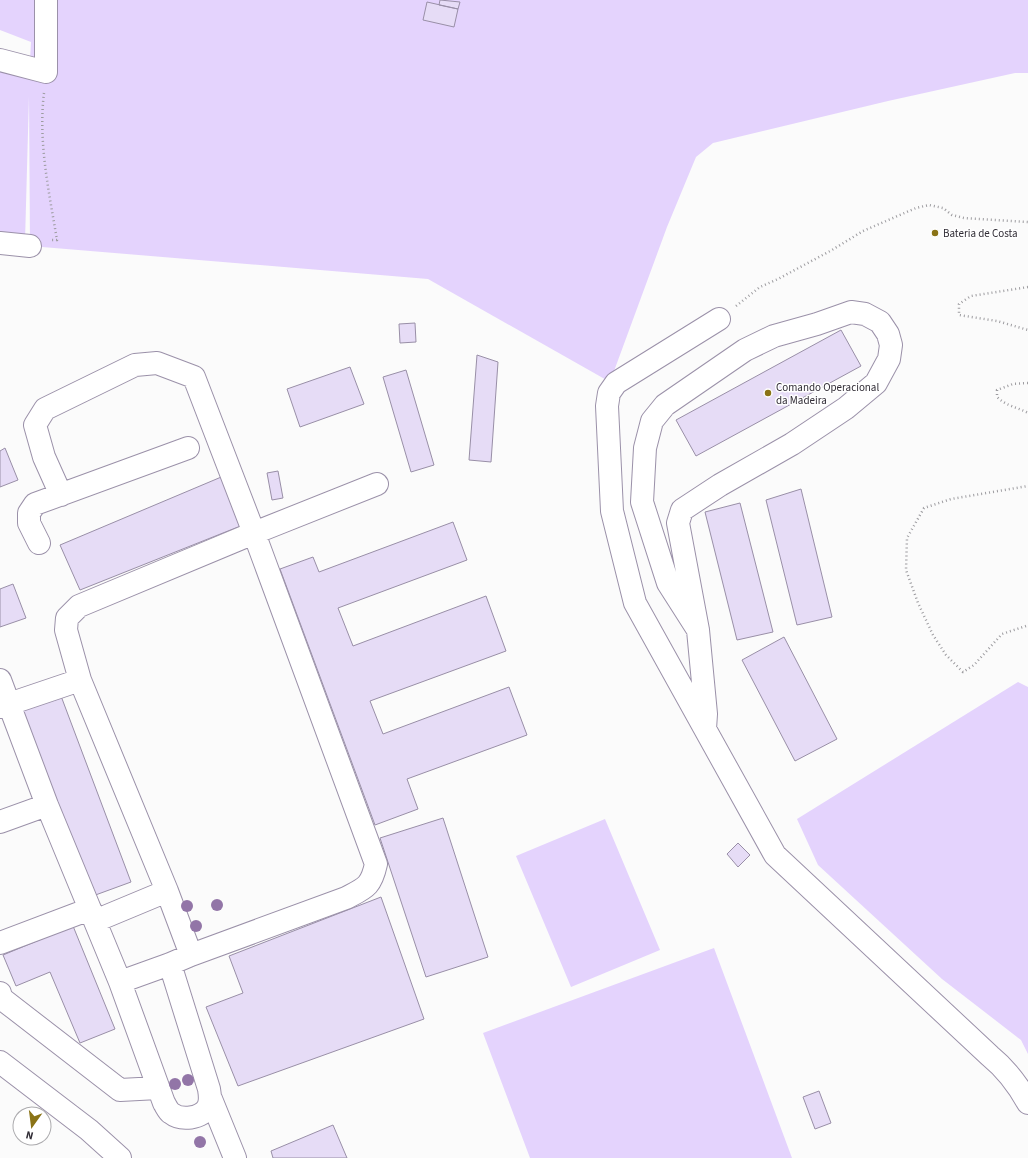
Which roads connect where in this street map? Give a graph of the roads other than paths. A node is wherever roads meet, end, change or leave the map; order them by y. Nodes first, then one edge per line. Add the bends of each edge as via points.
1 (46, 0) edge
2 (0, 60) edge
3 (0, 243) edge
4 (30, 246) road end
5 (719, 319) road end
6 (188, 448) dead end
7 (377, 484) dead end
8 (61, 494) junction
9 (254, 533) junction
10 (39, 543) dead end
11 (698, 630) junction
12 (0, 680) edge
13 (80, 680) junction
14 (4, 705) edge
15 (705, 729) junction
16 (47, 806) junction
17 (0, 822) edge
18 (167, 891) junction
19 (92, 915) junction
20 (0, 943) edge
21 (191, 954) junction
22 (170, 964) junction
23 (120, 982) junction
24 (0, 993) edge
25 (0, 1062) edge
26 (158, 1088) junction
27 (211, 1099) junction
28 (1028, 1103) edge
29 (120, 1158) edge
30 (235, 1158) edge

1 - 2 street via 46,72
3 - 4 street
5 - 15 street via 616,382 609,393 607,406 612,511 635,603
6 - 8 street
7 - 9 street
8 - 9 street via 44,457 35,425 45,409 135,365 157,363 194,376
8 - 10 street via 36,504 29,513 29,523
9 - 13 street via 80,606 67,618 66,630
9 - 21 street via 376,864 374,877 365,888 346,898
11 - 11 street via 678,523 682,510 792,444 846,408 876,383 889,359 891,345 888,334 880,322 865,314 850,312 774,336 745,350 665,405 652,421 645,448 642,502 668,583
11 - 15 street via 706,714
12 - 14 street
13 - 14 street
13 - 18 street
14 - 16 street
15 - 28 street via 775,855 1000,1064 1019,1087
16 - 17 street
16 - 19 street
18 - 19 street
18 - 21 street
19 - 20 street
19 - 23 street
21 - 22 street
22 - 23 street
22 - 27 street
23 - 26 street
24 - 26 street via 1,998 120,1090
25 - 29 street via 89,1130
26 - 27 street via 171,1113 180,1118 197,1115 207,1108
27 - 30 street

